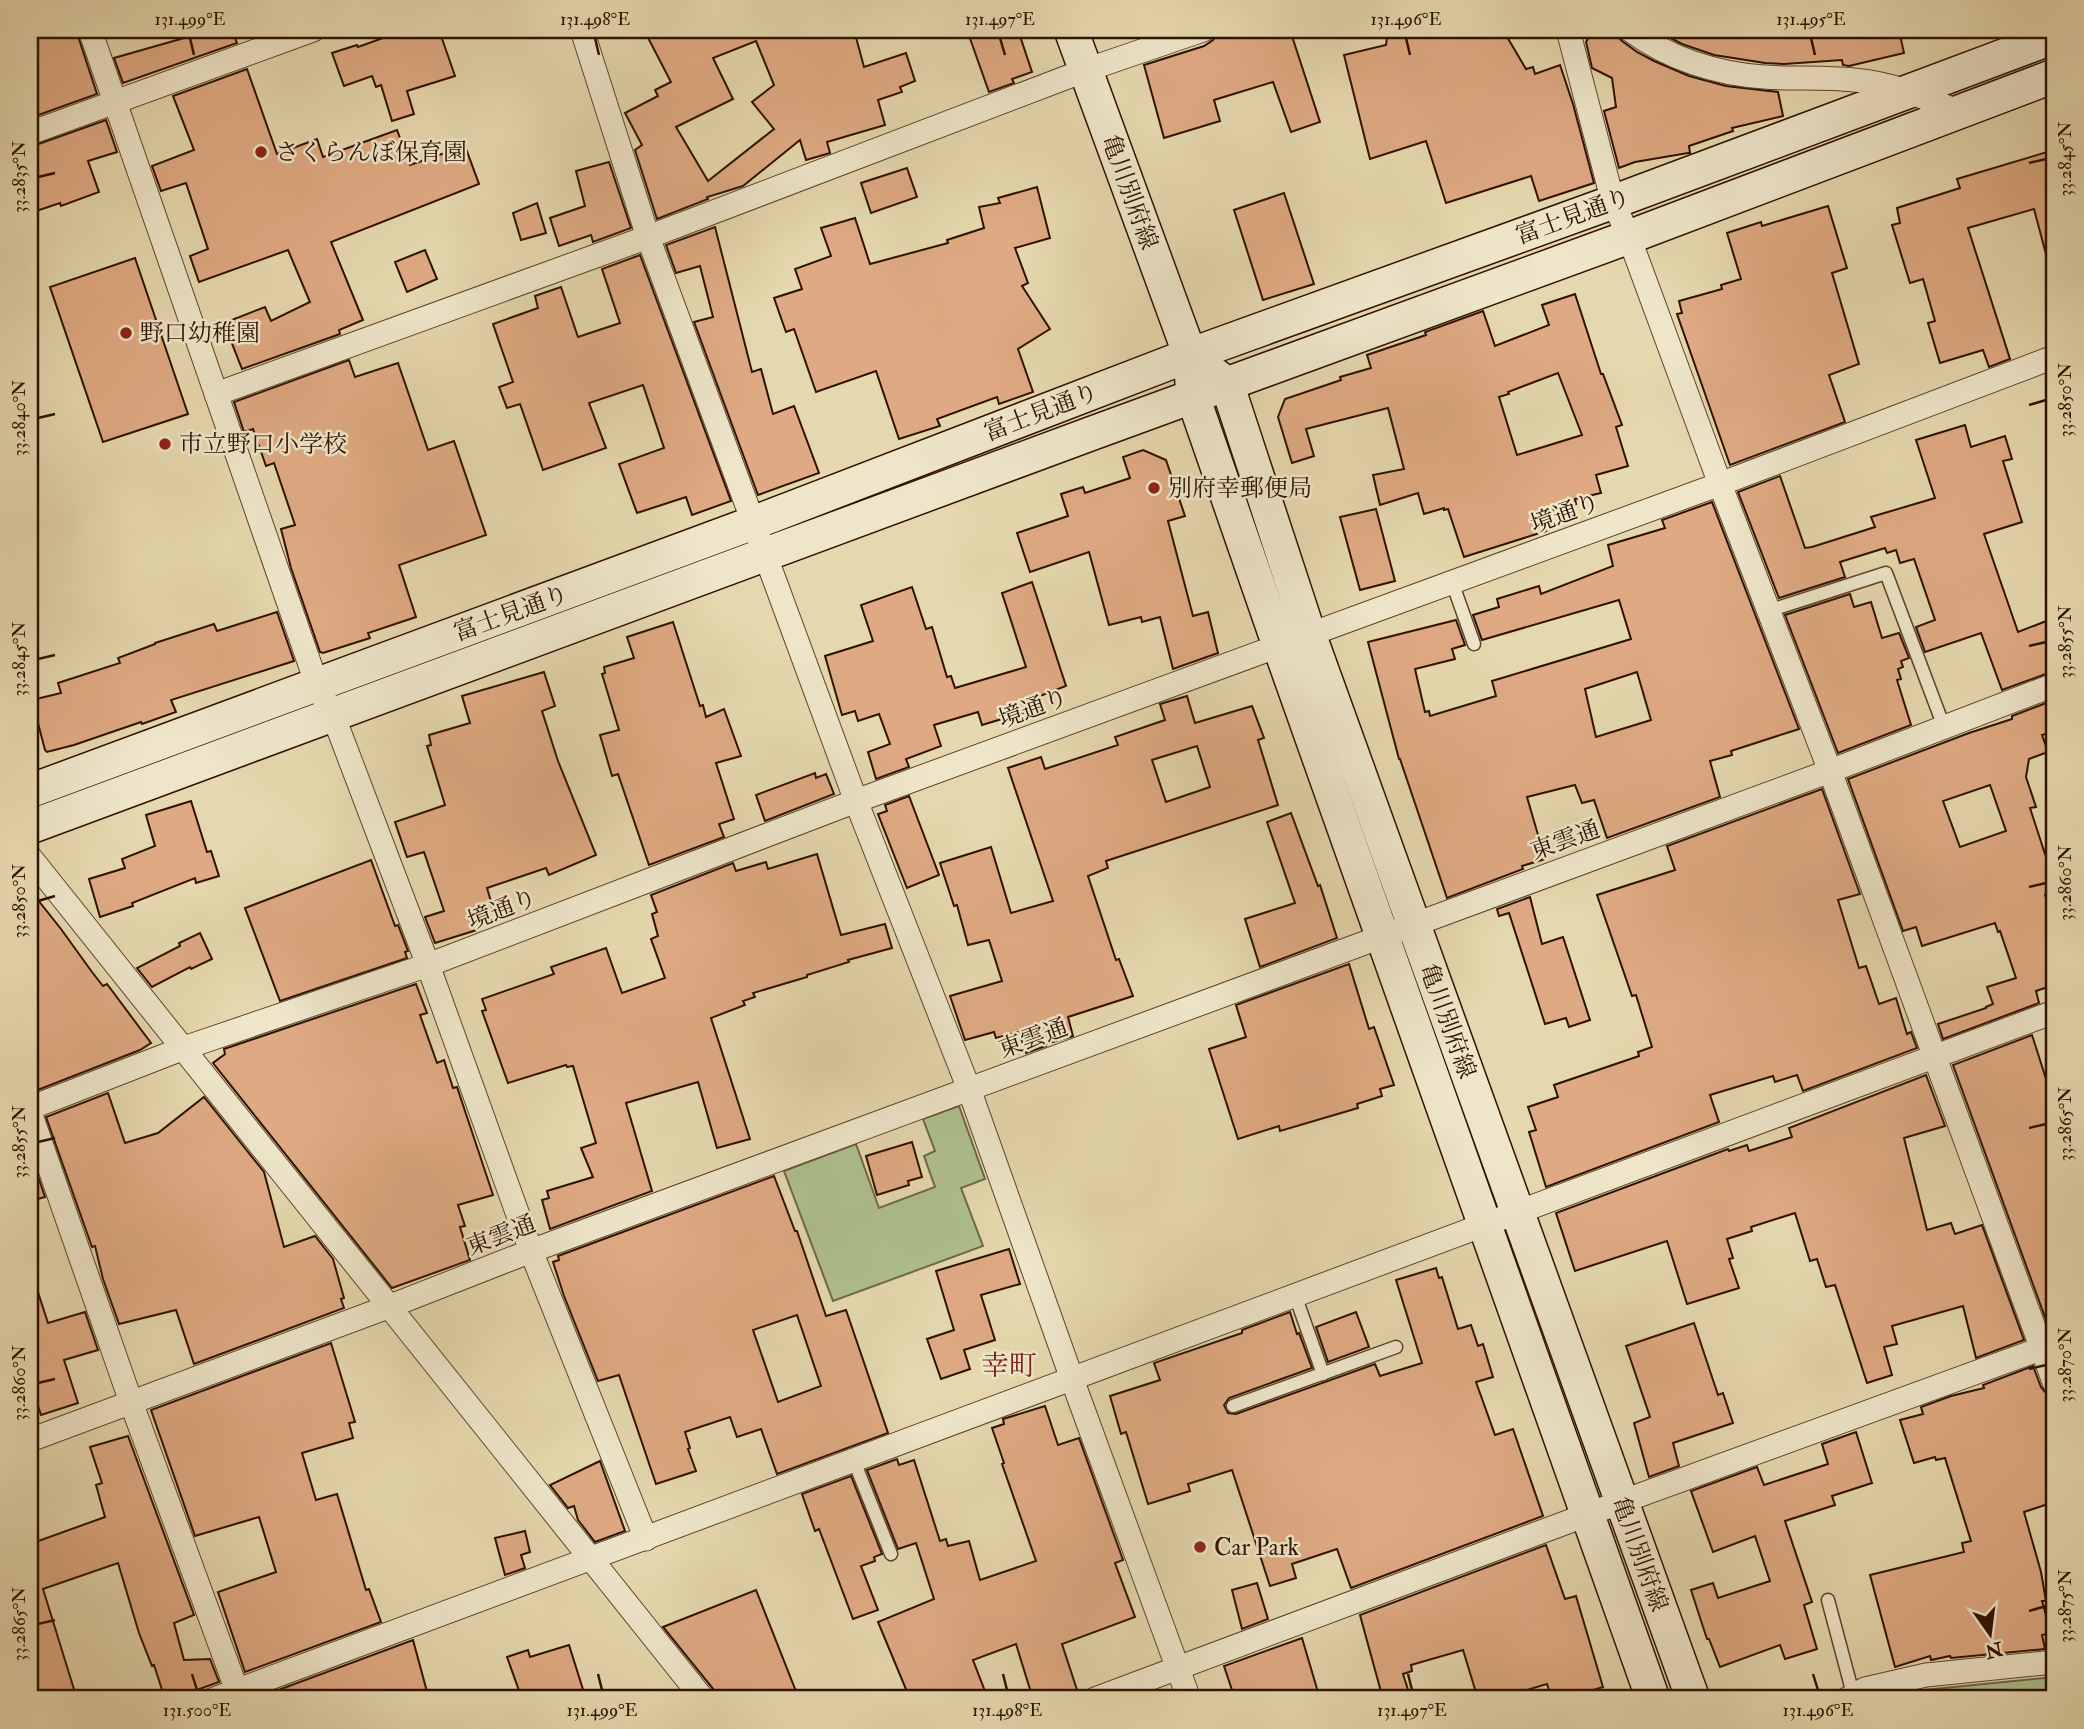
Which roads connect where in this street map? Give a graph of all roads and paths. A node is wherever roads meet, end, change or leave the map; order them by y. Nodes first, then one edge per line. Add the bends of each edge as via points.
1 (90, 30) edge
2 (313, 30) edge
3 (582, 30) edge
4 (1071, 30) edge
5 (1203, 30) edge
6 (1568, 30) edge
7 (1630, 30) edge
8 (2054, 37) edge
9 (1086, 70) junction
10 (2054, 76) edge
11 (1911, 91) junction
12 (114, 102) junction
13 (1961, 113) junction
14 (30, 133) edge
15 (1613, 202) junction
16 (648, 237) junction
17 (1629, 237) junction
18 (1190, 355) junction
19 (2054, 356) edge
20 (1227, 384) junction
21 (216, 394) junction
22 (1194, 397) junction
23 (1720, 484) junction
24 (753, 523) junction
25 (765, 555) junction
26 (1452, 582) junction
27 (1768, 611) junction
28 (1294, 640) junction
29 (1474, 644) dead end
30 (317, 685) junction
31 (2054, 685) edge
32 (333, 715) junction
33 (1944, 727) junction
34 (1830, 771) junction
35 (30, 791) edge
36 (856, 802) junction
37 (30, 827) edge
38 (30, 857) edge
39 (1413, 924) junction
40 (1382, 936) junction
41 (428, 965) junction
42 (2054, 1012) edge
43 (184, 1048) junction
44 (1935, 1057) junction
45 (969, 1090) junction
46 (30, 1110) edge
47 (1517, 1214) junction
48 (1485, 1226) junction
49 (531, 1251) junction
50 (1295, 1295) junction
51 (388, 1307) junction
52 (1396, 1347) dead end
53 (2048, 1347) edge
54 (1323, 1374) junction
55 (1072, 1379) junction
56 (2054, 1382) edge
57 (131, 1402) junction
58 (1233, 1406) dead end
59 (30, 1440) edge
60 (854, 1461) junction
61 (1621, 1502) junction
62 (1587, 1516) junction
63 (646, 1539) junction
64 (891, 1554) dead end
65 (592, 1560) junction
66 (1828, 1600) dead end
67 (2054, 1662) edge
68 (1178, 1669) junction
69 (238, 1695) edge
70 (1850, 1697) edge
71 (214, 1699) edge
72 (702, 1699) edge
73 (1095, 1699) edge
74 (1189, 1699) edge
75 (1653, 1699) edge
76 (1693, 1699) edge

1 - 12 street
2 - 12 street
3 - 16 street
4 - 9 street, 亀川別府線
5 - 9 street
6 - 15 street
7 - 11 street via 1650,45 1709,69 1762,77 1855,80
8 - 11 street, 富士見通り
9 - 16 street
9 - 18 street, 亀川別府線
10 - 13 street, 富士見通り
11 - 13 street
11 - 15 street, 富士見通り
12 - 14 street
12 - 21 street
13 - 17 street, 富士見通り
15 - 17 street
15 - 18 street, 富士見通り
16 - 21 street
16 - 24 street
17 - 20 street, 富士見通り
17 - 23 street
18 - 20 street
18 - 22 street, 亀川別府線
18 - 24 street, 富士見通り
19 - 23 street, 境通り
20 - 22 street, 富士見通り
20 - 28 street, 亀川別府線
21 - 30 street
22 - 25 street, 富士見通り
22 - 28 street, 亀川別府線
23 - 26 street, 境通り
23 - 27 street
24 - 25 street
24 - 30 street, 富士見通り
25 - 32 street, 富士見通り
25 - 36 street
26 - 28 street, 境通り
26 - 29 lane
27 - 33 lane via 1886,573
27 - 34 street
28 - 36 street, 境通り
28 - 39 street, 亀川別府線
28 - 40 street, 亀川別府線
30 - 32 street
30 - 35 street, 富士見通り
31 - 33 street, 東雲通
32 - 37 street, 富士見通り
32 - 41 street
33 - 34 street, 東雲通
34 - 39 street, 東雲通
34 - 44 street
36 - 41 street, 境通り
36 - 45 street
38 - 43 street
39 - 40 street, 東雲通
39 - 47 street, 亀川別府線
40 - 45 street, 東雲通
40 - 48 street, 亀川別府線
41 - 43 street, 境通り
41 - 49 street
42 - 44 street
43 - 46 street, 境通り
43 - 51 street
44 - 47 street
44 - 53 street
45 - 49 street, 東雲通
45 - 55 street
46 - 57 street
47 - 48 street
47 - 61 street, 亀川別府線
48 - 50 street
48 - 62 street, 亀川別府線
49 - 51 street, 東雲通
49 - 63 street
50 - 54 lane
50 - 55 street
51 - 57 street, 東雲通
51 - 65 street
52 - 54 lane
53 - 56 street
53 - 61 street
54 - 58 lane
55 - 60 street
55 - 68 street
57 - 59 street, 東雲通
57 - 69 street
60 - 63 street
60 - 64 lane
61 - 62 street
61 - 76 street, 亀川別府線
62 - 68 street
62 - 75 street, 亀川別府線
63 - 65 street
65 - 69 street
65 - 72 street
66 - 70 lane
67 - 70 street via 1926,1675 1865,1689
68 - 73 street
68 - 74 street
69 - 71 street

